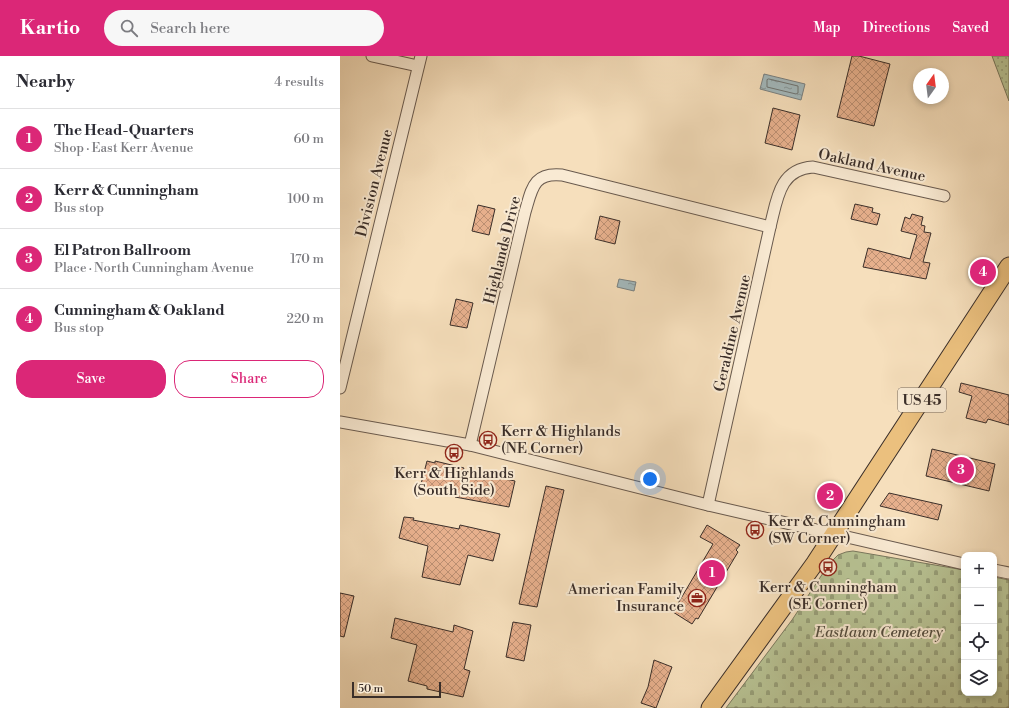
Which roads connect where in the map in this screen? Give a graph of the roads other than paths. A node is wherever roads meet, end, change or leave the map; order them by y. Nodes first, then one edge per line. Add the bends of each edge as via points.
1 (372, 56) edge
2 (420, 61) edge
3 (794, 171) joint
4 (944, 196) dead end
5 (770, 227) junction
6 (1009, 266) edge
7 (340, 388) edge
8 (340, 422) edge
9 (470, 445) junction
10 (708, 505) junction
11 (834, 534) junction
12 (961, 563) edge
13 (997, 571) edge
14 (1009, 573) edge
15 (710, 708) edge

1 - 2 street
2 - 7 street, Division Avenue
3 - 4 street, Oakland Avenue via 813,167
3 - 5 street, Geraldine Avenue via 784,182
5 - 9 street, Highlands Drive via 562,175 544,176 534,186 525,212
5 - 10 street, Geraldine Avenue
6 - 11 main road, US 45
8 - 9 street
9 - 10 street
10 - 11 street
11 - 12 street
11 - 15 main road, US 45
13 - 14 street

